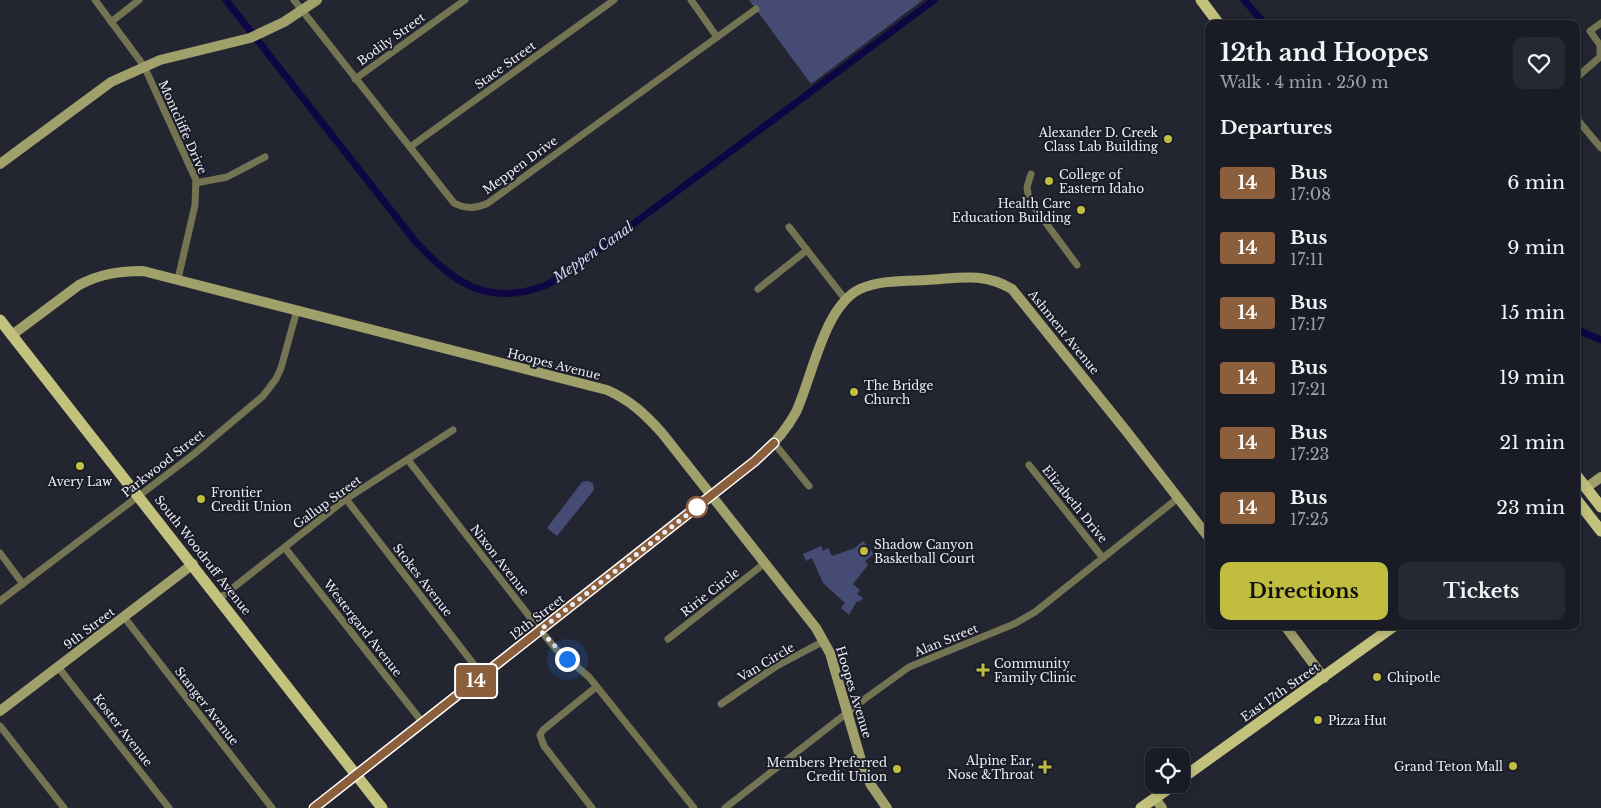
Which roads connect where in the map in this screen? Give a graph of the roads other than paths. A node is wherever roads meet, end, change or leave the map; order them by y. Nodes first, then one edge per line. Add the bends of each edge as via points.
1 (95, 0) edge
2 (139, 0) edge
3 (294, 0) edge
4 (317, 0) edge
5 (465, 0) edge
6 (614, 0) edge
7 (691, 0) edge
8 (1201, 0) edge
9 (756, 9) dead end
10 (302, 10) junction
11 (1217, 20) edge
12 (111, 22) junction
13 (1601, 23) edge
14 (717, 37) junction
15 (144, 66) junction
16 (1580, 74) edge
17 (355, 78) junction
18 (1580, 123) edge
19 (410, 147) junction
20 (1601, 148) edge
21 (265, 157) dead end
22 (0, 164) edge
23 (1031, 174) dead end
24 (196, 183) junction
25 (789, 227) dead end
26 (807, 250) junction
27 (1077, 265) dead end
28 (178, 279) junction
29 (758, 289) dead end
30 (845, 299) junction
31 (297, 310) junction
32 (0, 320) edge
33 (12, 335) junction
34 (453, 430) dead end
35 (774, 443) junction
36 (408, 460) junction
37 (1029, 465) dead end
38 (1601, 477) edge
39 (809, 486) dead end
40 (1581, 492) edge
41 (712, 495) junction
42 (140, 496) junction
43 (1178, 498) junction
44 (346, 499) junction
45 (1580, 504) edge
46 (1601, 507) edge
47 (1601, 531) edge
48 (1205, 533) edge
49 (285, 548) junction
50 (0, 553) edge
51 (1103, 558) junction
52 (765, 563) junction
53 (193, 564) junction
54 (23, 584) junction
55 (220, 598) junction
56 (0, 601) edge
57 (124, 617) junction
58 (540, 630) junction
59 (1288, 630) edge
60 (1389, 630) edge
61 (668, 639) dead end
62 (824, 641) junction
63 (58, 667) junction
64 (482, 676) junction
65 (1324, 678) junction
66 (596, 687) junction
67 (721, 704) dead end
68 (0, 711) edge
69 (847, 712) junction
70 (423, 722) junction
71 (0, 726) edge
72 (1190, 773) edge
73 (357, 774) junction
74 (1162, 793) edge
75 (1155, 798) junction
76 (64, 808) edge
77 (169, 808) edge
78 (272, 808) edge
79 (314, 808) edge
80 (382, 808) edge
81 (592, 808) edge
82 (694, 808) edge
83 (725, 808) edge
84 (887, 808) edge
85 (1141, 808) edge
86 (1162, 808) edge

1 - 12 street, Montcliffe Drive
2 - 12 street
3 - 10 street, Meppen Drive
4 - 10 street
5 - 17 street, Bodily Street
6 - 19 street, Stace Street
7 - 14 street
8 - 11 main road
9 - 14 street, Meppen Drive
10 - 15 street via 254,36
10 - 17 street, Meppen Drive
12 - 15 street, Montcliffe Drive
13 - 16 street via 1590,31 1600,45 1600,57
14 - 19 street, Meppen Drive via 480,207 468,208 454,203
15 - 22 street via 111,82
15 - 24 street, Montcliffe Drive
17 - 19 street, Meppen Drive
18 - 20 street
21 - 24 street via 227,176
23 - 27 street via 1027,187 1029,200
24 - 28 street, Montcliffe Drive via 195,205
25 - 26 street
26 - 29 street
26 - 30 street
28 - 31 street, Hoopes Avenue
28 - 33 street, Hoopes Avenue via 132,271 110,272 79,285
30 - 35 street, Ashment Avenue via 834,315 795,413
30 - 43 street, Ashment Avenue via 870,285 963,277 986,278 1012,289
31 - 41 street, Hoopes Avenue via 607,390 622,397 647,417
31 - 42 street, Parkwood Street via 281,368 263,396
32 - 33 main road, South Woodruff Avenue
33 - 42 main road, South Woodruff Avenue
34 - 36 street, Gallup Street
35 - 39 street
35 - 41 street, 12th Street
36 - 44 street, Gallup Street
36 - 58 street, Nixon Avenue
37 - 51 street, Elizabeth Drive
38 - 40 street
40 - 46 main road
41 - 52 street, Hoopes Avenue
41 - 58 street, 12th Street
42 - 53 main road, South Woodruff Avenue
42 - 54 street, Parkwood Street
43 - 48 street, Ashment Avenue
43 - 51 street, Alan Street
44 - 49 street, Gallup Street
44 - 64 street, Stokes Avenue
45 - 47 main road
49 - 55 street, Gallup Street
49 - 70 street, Westergard Avenue
50 - 54 street
51 - 69 street, Alan Street via 1036,612 910,667
52 - 61 street, Ririe Circle
52 - 62 street, Hoopes Avenue
53 - 55 main road, South Woodruff Avenue
53 - 57 street, 9th Street
54 - 56 street, Parkwood Street
55 - 73 main road, South Woodruff Avenue
57 - 63 street, 9th Street
57 - 78 street, Stanger Avenue
58 - 64 street, 12th Street
58 - 66 street, Nixon Avenue
59 - 65 street
60 - 65 main road, East 17th Street
62 - 67 street, Van Circle via 775,667
62 - 69 street, Hoopes Avenue
63 - 68 street, 9th Street
63 - 77 street, Koster Avenue
64 - 70 street, 12th Street
65 - 72 main road, East 17th Street
66 - 81 street via 540,735 544,746
66 - 82 street, Nixon Avenue
69 - 83 street, Alan Street
69 - 84 street, Hoopes Avenue via 863,767
70 - 73 street, 12th Street
71 - 76 street
73 - 79 street, 12th Street
73 - 80 main road, South Woodruff Avenue
74 - 75 main road
75 - 85 main road
75 - 86 street

